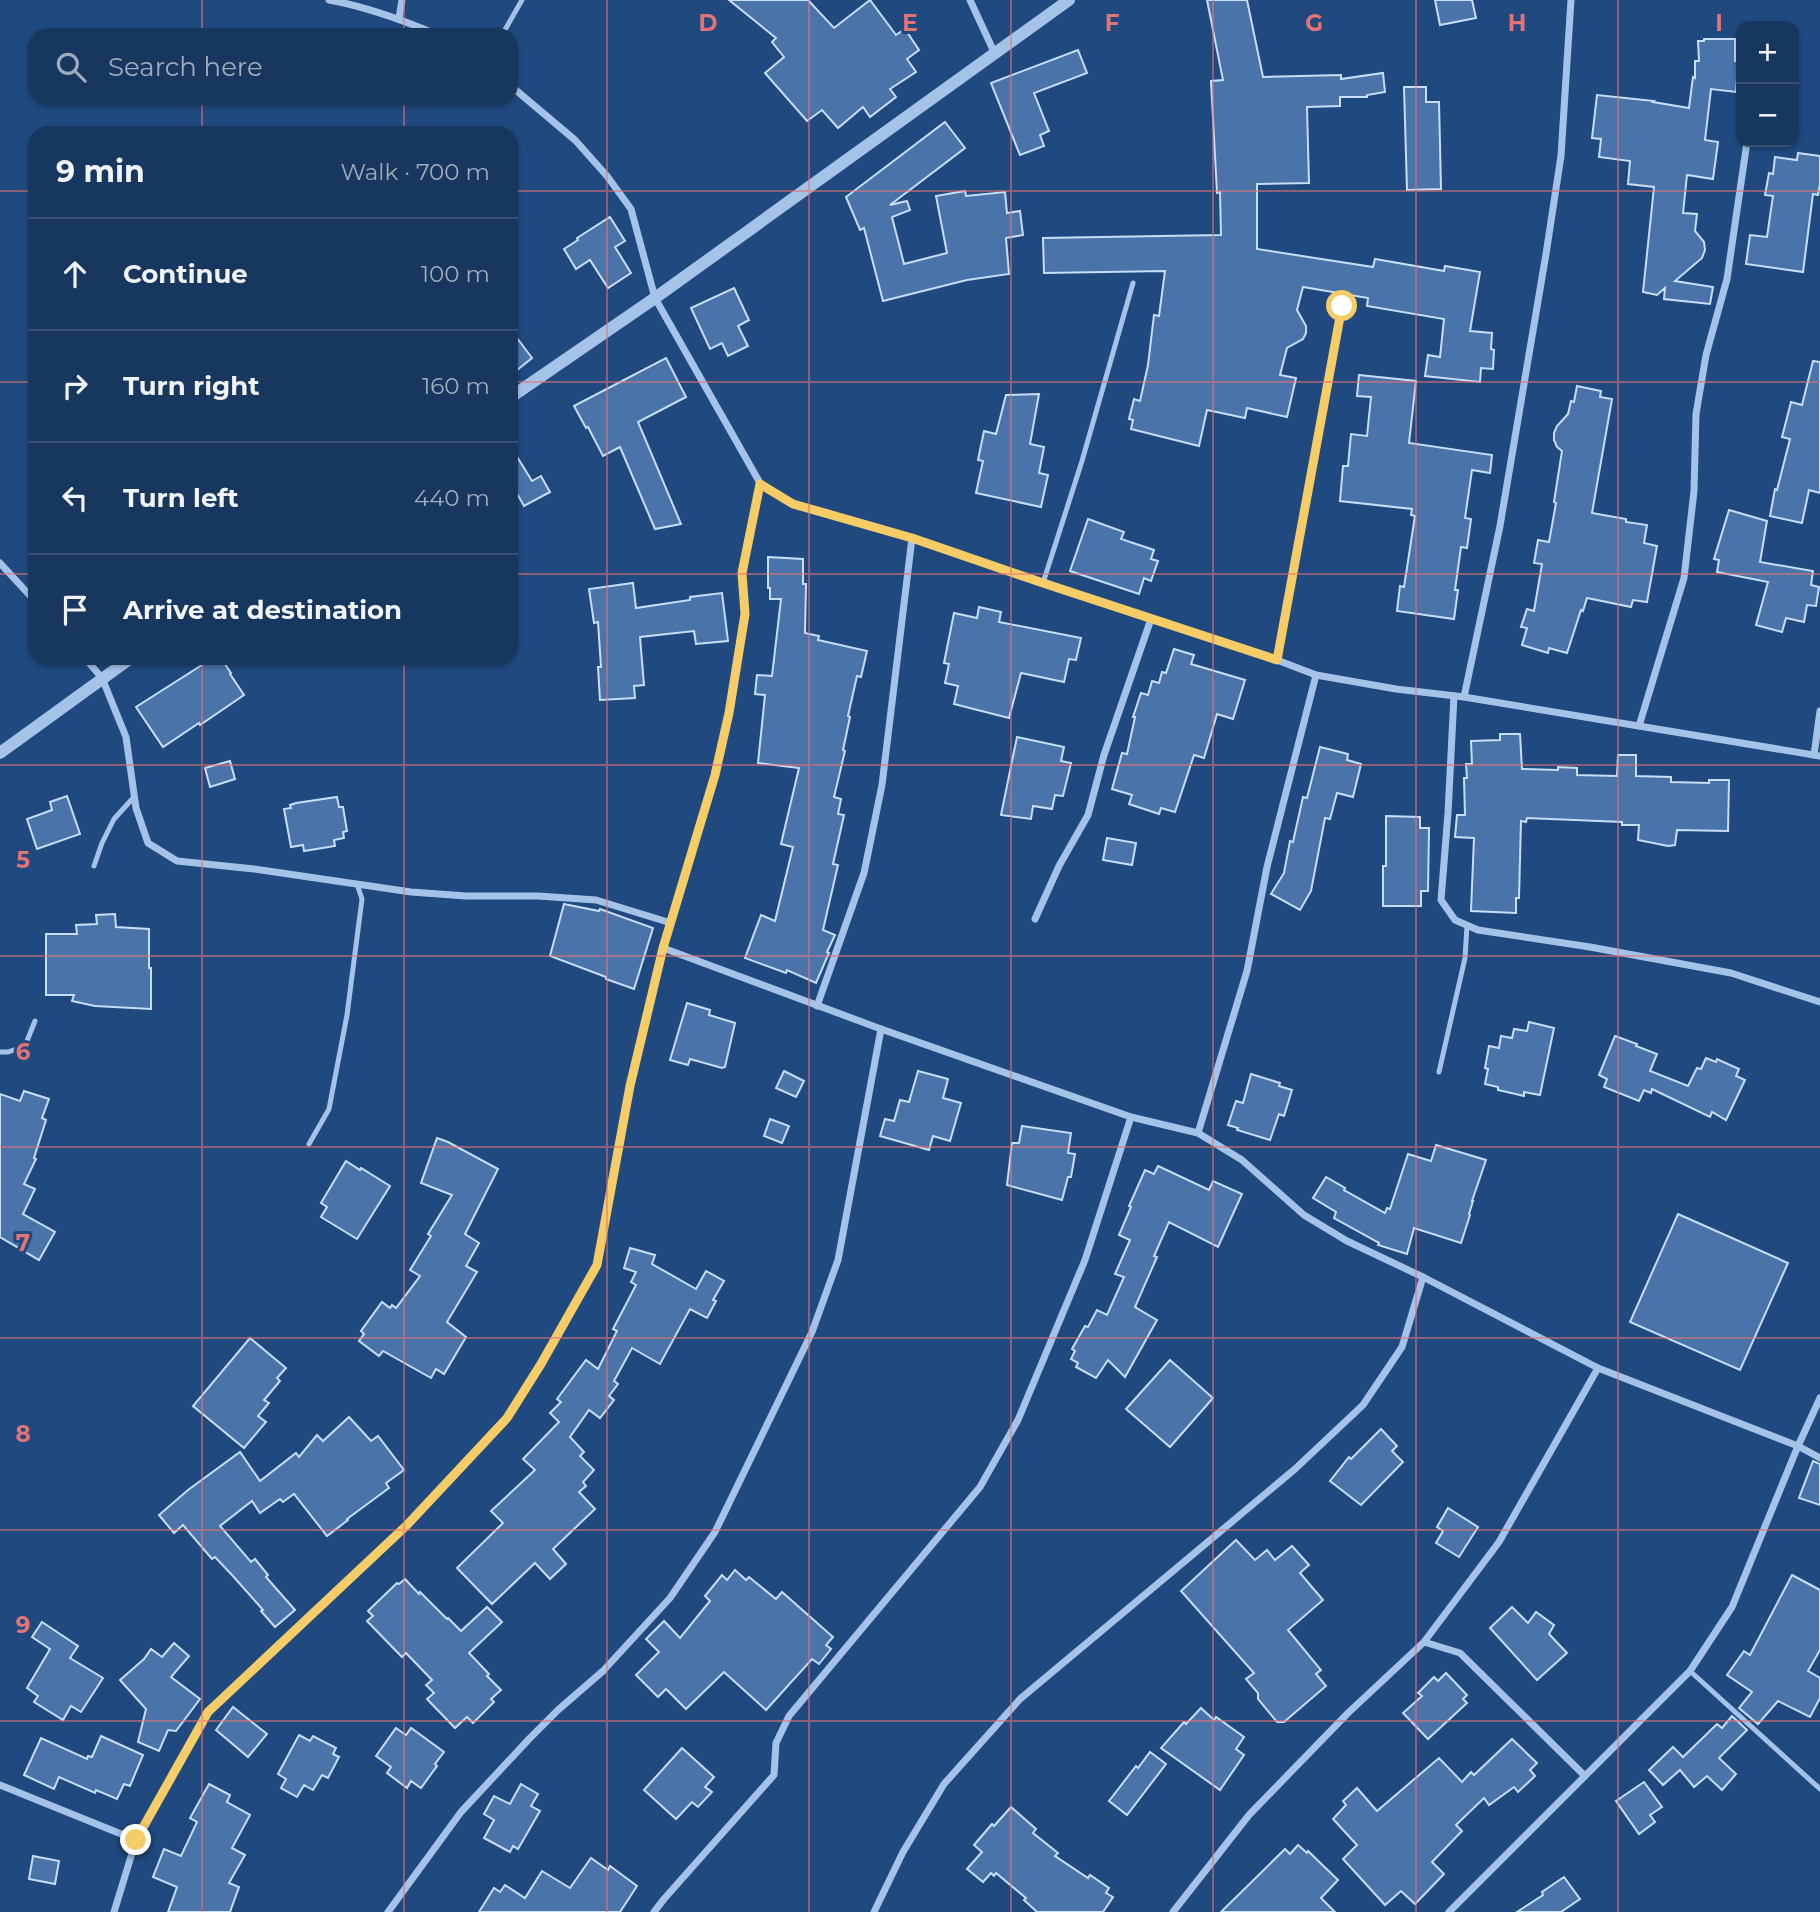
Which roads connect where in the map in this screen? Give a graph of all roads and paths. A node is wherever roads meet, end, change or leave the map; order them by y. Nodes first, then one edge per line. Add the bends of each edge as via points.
1 (329, 0) edge
2 (402, 0) edge
3 (522, 0) edge
4 (970, 0) edge
5 (1069, 0) edge
6 (1571, 0) edge
7 (399, 18) junction
8 (422, 28) edge
9 (506, 28) edge
10 (995, 54) junction
11 (518, 92) edge
12 (1746, 147) edge
13 (1133, 283) dead end
14 (655, 298) junction
15 (1342, 306) dead end
16 (518, 392) edge
17 (760, 484) junction
18 (912, 538) junction
19 (0, 563) edge
20 (1043, 583) junction
21 (28, 593) edge
22 (1151, 619) junction
23 (1277, 660) junction
24 (91, 665) edge
25 (121, 665) edge
26 (1316, 675) junction
27 (102, 678) junction
28 (1454, 696) junction
29 (1464, 697) junction
30 (1820, 711) edge
31 (1639, 726) junction
32 (0, 753) edge
33 (1817, 755) edge
34 (134, 797) junction
35 (94, 866) dead end
36 (357, 884) junction
37 (1035, 919) dead end
38 (671, 923) junction
39 (1467, 926) junction
40 (663, 948) junction
41 (1820, 1002) edge
42 (817, 1006) junction
43 (35, 1021) dead end
44 (881, 1029) junction
45 (0, 1052) edge
46 (1439, 1072) dead end
47 (1130, 1117) junction
48 (1198, 1133) junction
49 (309, 1144) dead end
50 (1423, 1277) junction
51 (1598, 1368) junction
52 (1820, 1398) edge
53 (1798, 1446) junction
54 (1820, 1458) edge
55 (1424, 1642) junction
56 (1690, 1671) junction
57 (1585, 1776) junction
58 (0, 1785) edge
59 (1820, 1788) edge
60 (136, 1840) junction
61 (114, 1912) edge
62 (388, 1912) edge
63 (654, 1912) edge
64 (874, 1912) edge
65 (1173, 1912) edge
66 (1449, 1912) edge

1 - 7 street
2 - 7 street
3 - 9 lane
4 - 10 street
5 - 10 street
6 - 29 street via 1561,156 1546,254 1500,526
7 - 8 street
10 - 14 street
11 - 14 street via 575,140 631,209
12 - 31 street via 1727,279 1696,414 1694,491 1684,578
13 - 20 lane
14 - 16 street
14 - 17 street
15 - 23 lane
17 - 18 street via 793,504
17 - 38 street via 742,573 745,614 729,713
18 - 20 street
18 - 42 street via 882,785 864,873
19 - 21 street
20 - 22 street
22 - 23 street
22 - 37 street via 1088,815
23 - 26 street
24 - 27 street
25 - 27 street
26 - 28 street
26 - 48 street via 1267,867 1247,971
27 - 32 street
27 - 34 street via 126,737
28 - 29 street
28 - 39 street via 1441,900 1455,920
29 - 31 street
30 - 33 street
31 - 33 street
34 - 35 lane via 114,819
34 - 36 street via 148,843 177,861
36 - 38 street via 466,896 596,900
36 - 49 lane via 362,899 347,1015 329,1109
38 - 40 street
39 - 41 street via 1731,973
39 - 46 lane via 1465,958
40 - 42 street
40 - 60 street via 630,1086 597,1265 541,1364 507,1418 406,1526 208,1712
42 - 44 street
43 - 45 lane via 25,1046
44 - 47 street
44 - 62 street via 838,1260 812,1332 715,1532 670,1598 461,1812
47 - 48 street
47 - 63 street via 1086,1260 1018,1420 980,1487 789,1716 776,1743 774,1775
48 - 50 street via 1242,1160 1304,1215
50 - 51 street
50 - 64 street via 1402,1347 1363,1405 1295,1469 1020,1699 944,1784
51 - 53 street
51 - 55 street via 1499,1542
52 - 53 street
53 - 54 street
53 - 56 street via 1732,1607
55 - 57 street via 1460,1653
55 - 65 street via 1250,1815
56 - 57 street
56 - 59 lane
57 - 66 street
58 - 60 street
60 - 61 street

